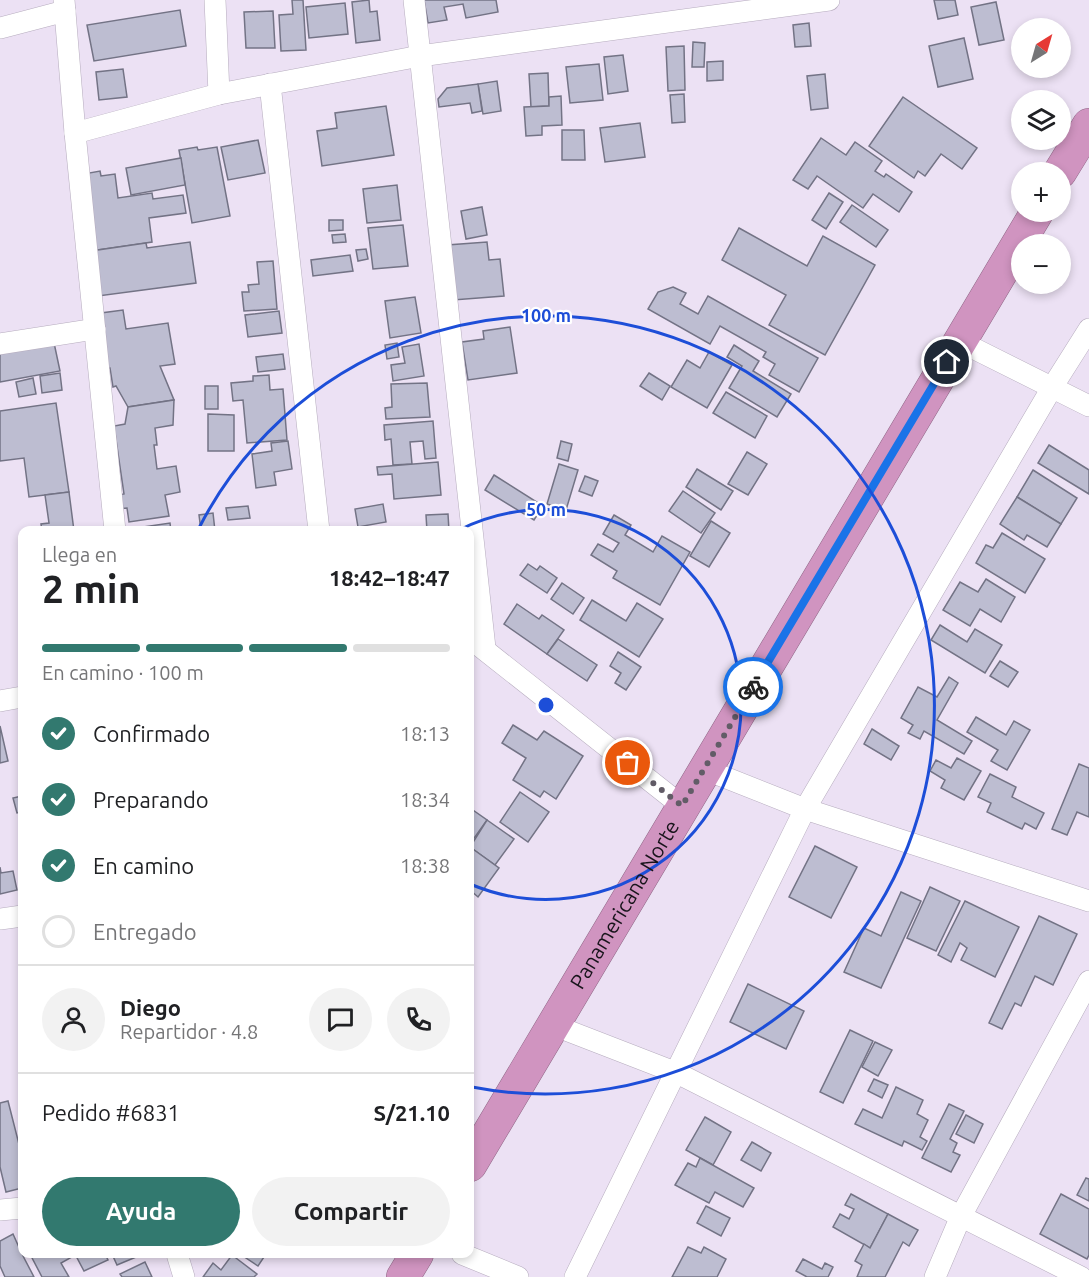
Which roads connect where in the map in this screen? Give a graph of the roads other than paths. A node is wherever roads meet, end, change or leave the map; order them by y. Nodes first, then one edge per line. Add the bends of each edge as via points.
1 (215, 0) edge
2 (414, 0) edge
3 (829, 0) edge
4 (64, 5) edge
5 (0, 28) edge
6 (420, 56) junction
7 (270, 84) junction
8 (219, 94) junction
9 (1089, 125) edge
10 (75, 133) junction
11 (1066, 162) edge
12 (1031, 222) edge
13 (95, 329) junction
14 (1089, 329) edge
15 (959, 341) junction
16 (0, 344) edge
17 (1053, 386) junction
18 (1089, 406) edge
19 (115, 526) edge
20 (318, 526) edge
21 (466, 526) edge
22 (474, 612) edge
23 (477, 643) edge
24 (18, 698) edge
25 (0, 701) edge
26 (704, 769) junction
27 (682, 806) junction
28 (805, 809) junction
29 (1089, 901) edge
30 (18, 917) edge
31 (0, 919) edge
32 (1089, 981) edge
33 (553, 1025) junction
34 (677, 1073) junction
35 (474, 1158) edge
36 (18, 1208) edge
37 (0, 1210) edge
38 (961, 1216) junction
39 (178, 1258) edge
40 (415, 1258) edge
41 (472, 1258) edge
42 (184, 1277) edge
43 (403, 1277) edge
44 (518, 1277) edge
45 (575, 1277) edge
46 (935, 1277) edge
47 (1081, 1277) edge

1 - 8 street
2 - 6 street
3 - 6 street
4 - 5 street
4 - 10 street
6 - 7 street
6 - 21 street
7 - 8 street
7 - 20 street
8 - 10 street
9 - 11 highway
10 - 13 street
12 - 15 highway, Panamericana Norte
13 - 16 street
13 - 19 street
14 - 17 street
15 - 17 street
15 - 26 highway, Panamericana Norte
17 - 18 street
17 - 28 street
22 - 23 street
23 - 27 street
24 - 25 street
26 - 27 highway, Panamericana Norte
26 - 28 street
27 - 33 highway, Panamericana Norte
28 - 29 street
28 - 34 street
30 - 31 street
32 - 38 street
33 - 34 street
33 - 35 highway, Panamericana Norte
34 - 38 street
34 - 45 street
36 - 37 street
38 - 46 street
38 - 47 street
39 - 42 street
40 - 43 highway
41 - 44 street

